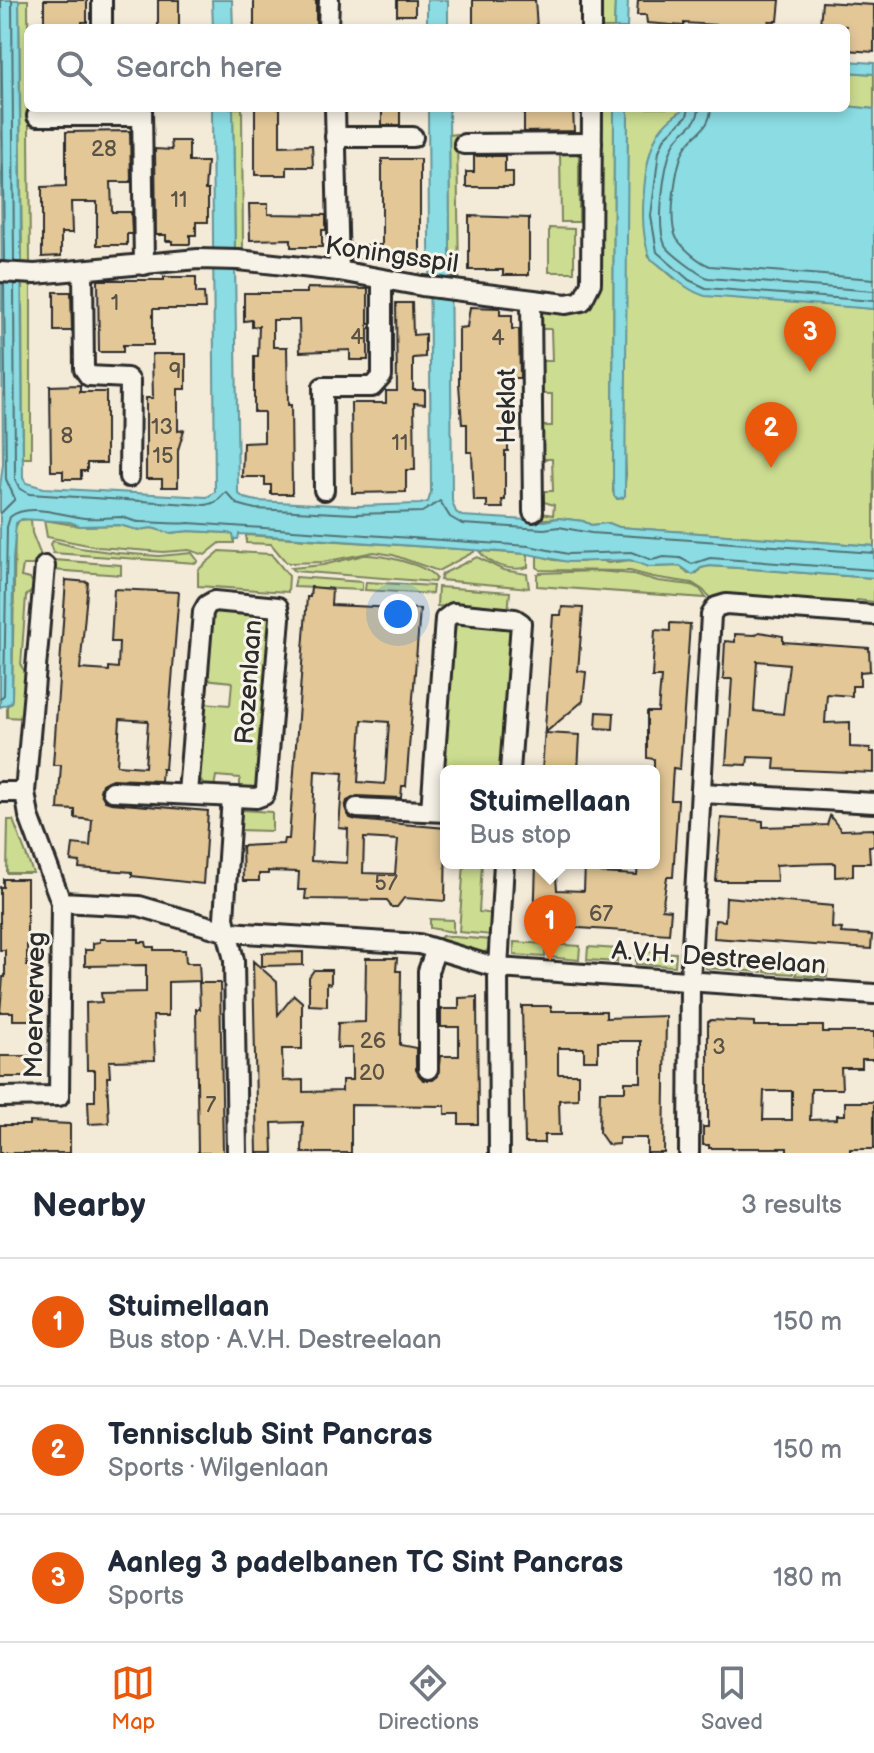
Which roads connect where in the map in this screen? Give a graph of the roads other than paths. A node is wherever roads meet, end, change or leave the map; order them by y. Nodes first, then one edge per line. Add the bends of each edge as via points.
1 (102, 0) edge
2 (329, 0) edge
3 (591, 0) edge
4 (102, 24) edge
5 (328, 24) edge
6 (591, 24) edge
7 (142, 112) edge
8 (335, 112) edge
9 (592, 112) edge
10 (37, 116) dead end
11 (335, 137) junction
12 (413, 137) dead end
13 (592, 143) junction
14 (464, 144) dead end
15 (144, 265) junction
16 (83, 270) junction
17 (339, 271) junction
18 (0, 272) edge
19 (382, 279) junction
20 (531, 300) junction
21 (129, 477) dead end
22 (324, 490) dead end
23 (533, 512) dead end
24 (45, 566) dead end
25 (874, 615) edge
26 (510, 765) edge
27 (112, 791) dead end
28 (0, 792) edge
29 (25, 792) junction
30 (188, 793) junction
31 (703, 793) junction
32 (232, 797) junction
33 (874, 803) edge
34 (357, 808) dead end
35 (438, 811) edge
36 (504, 869) edge
37 (61, 902) junction
38 (228, 932) junction
39 (436, 949) junction
40 (498, 968) junction
41 (690, 981) junction
42 (874, 994) edge
43 (428, 1069) dead end
44 (0, 1097) edge
45 (237, 1153) edge
46 (499, 1153) edge
47 (689, 1153) edge

1 - 4 street
2 - 5 street
3 - 6 street
7 - 10 street
7 - 15 street
8 - 11 street
9 - 13 street, Koningsspil
11 - 12 street
11 - 17 street
13 - 14 street
13 - 20 street, Koningsspil via 588,293 582,301 566,304
15 - 16 street, Koningsspil
15 - 17 street, Koningsspil via 206,259
16 - 18 street, Koningsspil
16 - 21 street via 84,369 89,376 130,381
17 - 19 street, Koningsspil
19 - 20 street, Koningsspil
19 - 22 street via 382,376 372,387 323,387
20 - 23 street, Heklat
24 - 29 street
25 - 31 street via 716,607 711,615
26 - 35 street via 521,623 453,613 445,619
27 - 30 street
28 - 29 street
29 - 37 street
30 - 32 street, Rozenlaan
30 - 32 street, Rozenlaan via 203,612 214,601 278,607 266,789 256,798
31 - 33 street
31 - 41 street
32 - 38 street via 224,918
34 - 35 street
36 - 40 street
37 - 38 street, A.V.H. Destreelaan via 139,906
37 - 44 street, Moerverweg via 59,1096
38 - 39 street, A.V.H. Destreelaan
38 - 45 street via 234,960
39 - 40 street, A.V.H. Destreelaan
39 - 43 street via 428,971
40 - 41 street, A.V.H. Destreelaan
40 - 46 street
41 - 42 street, A.V.H. Destreelaan
41 - 47 street

